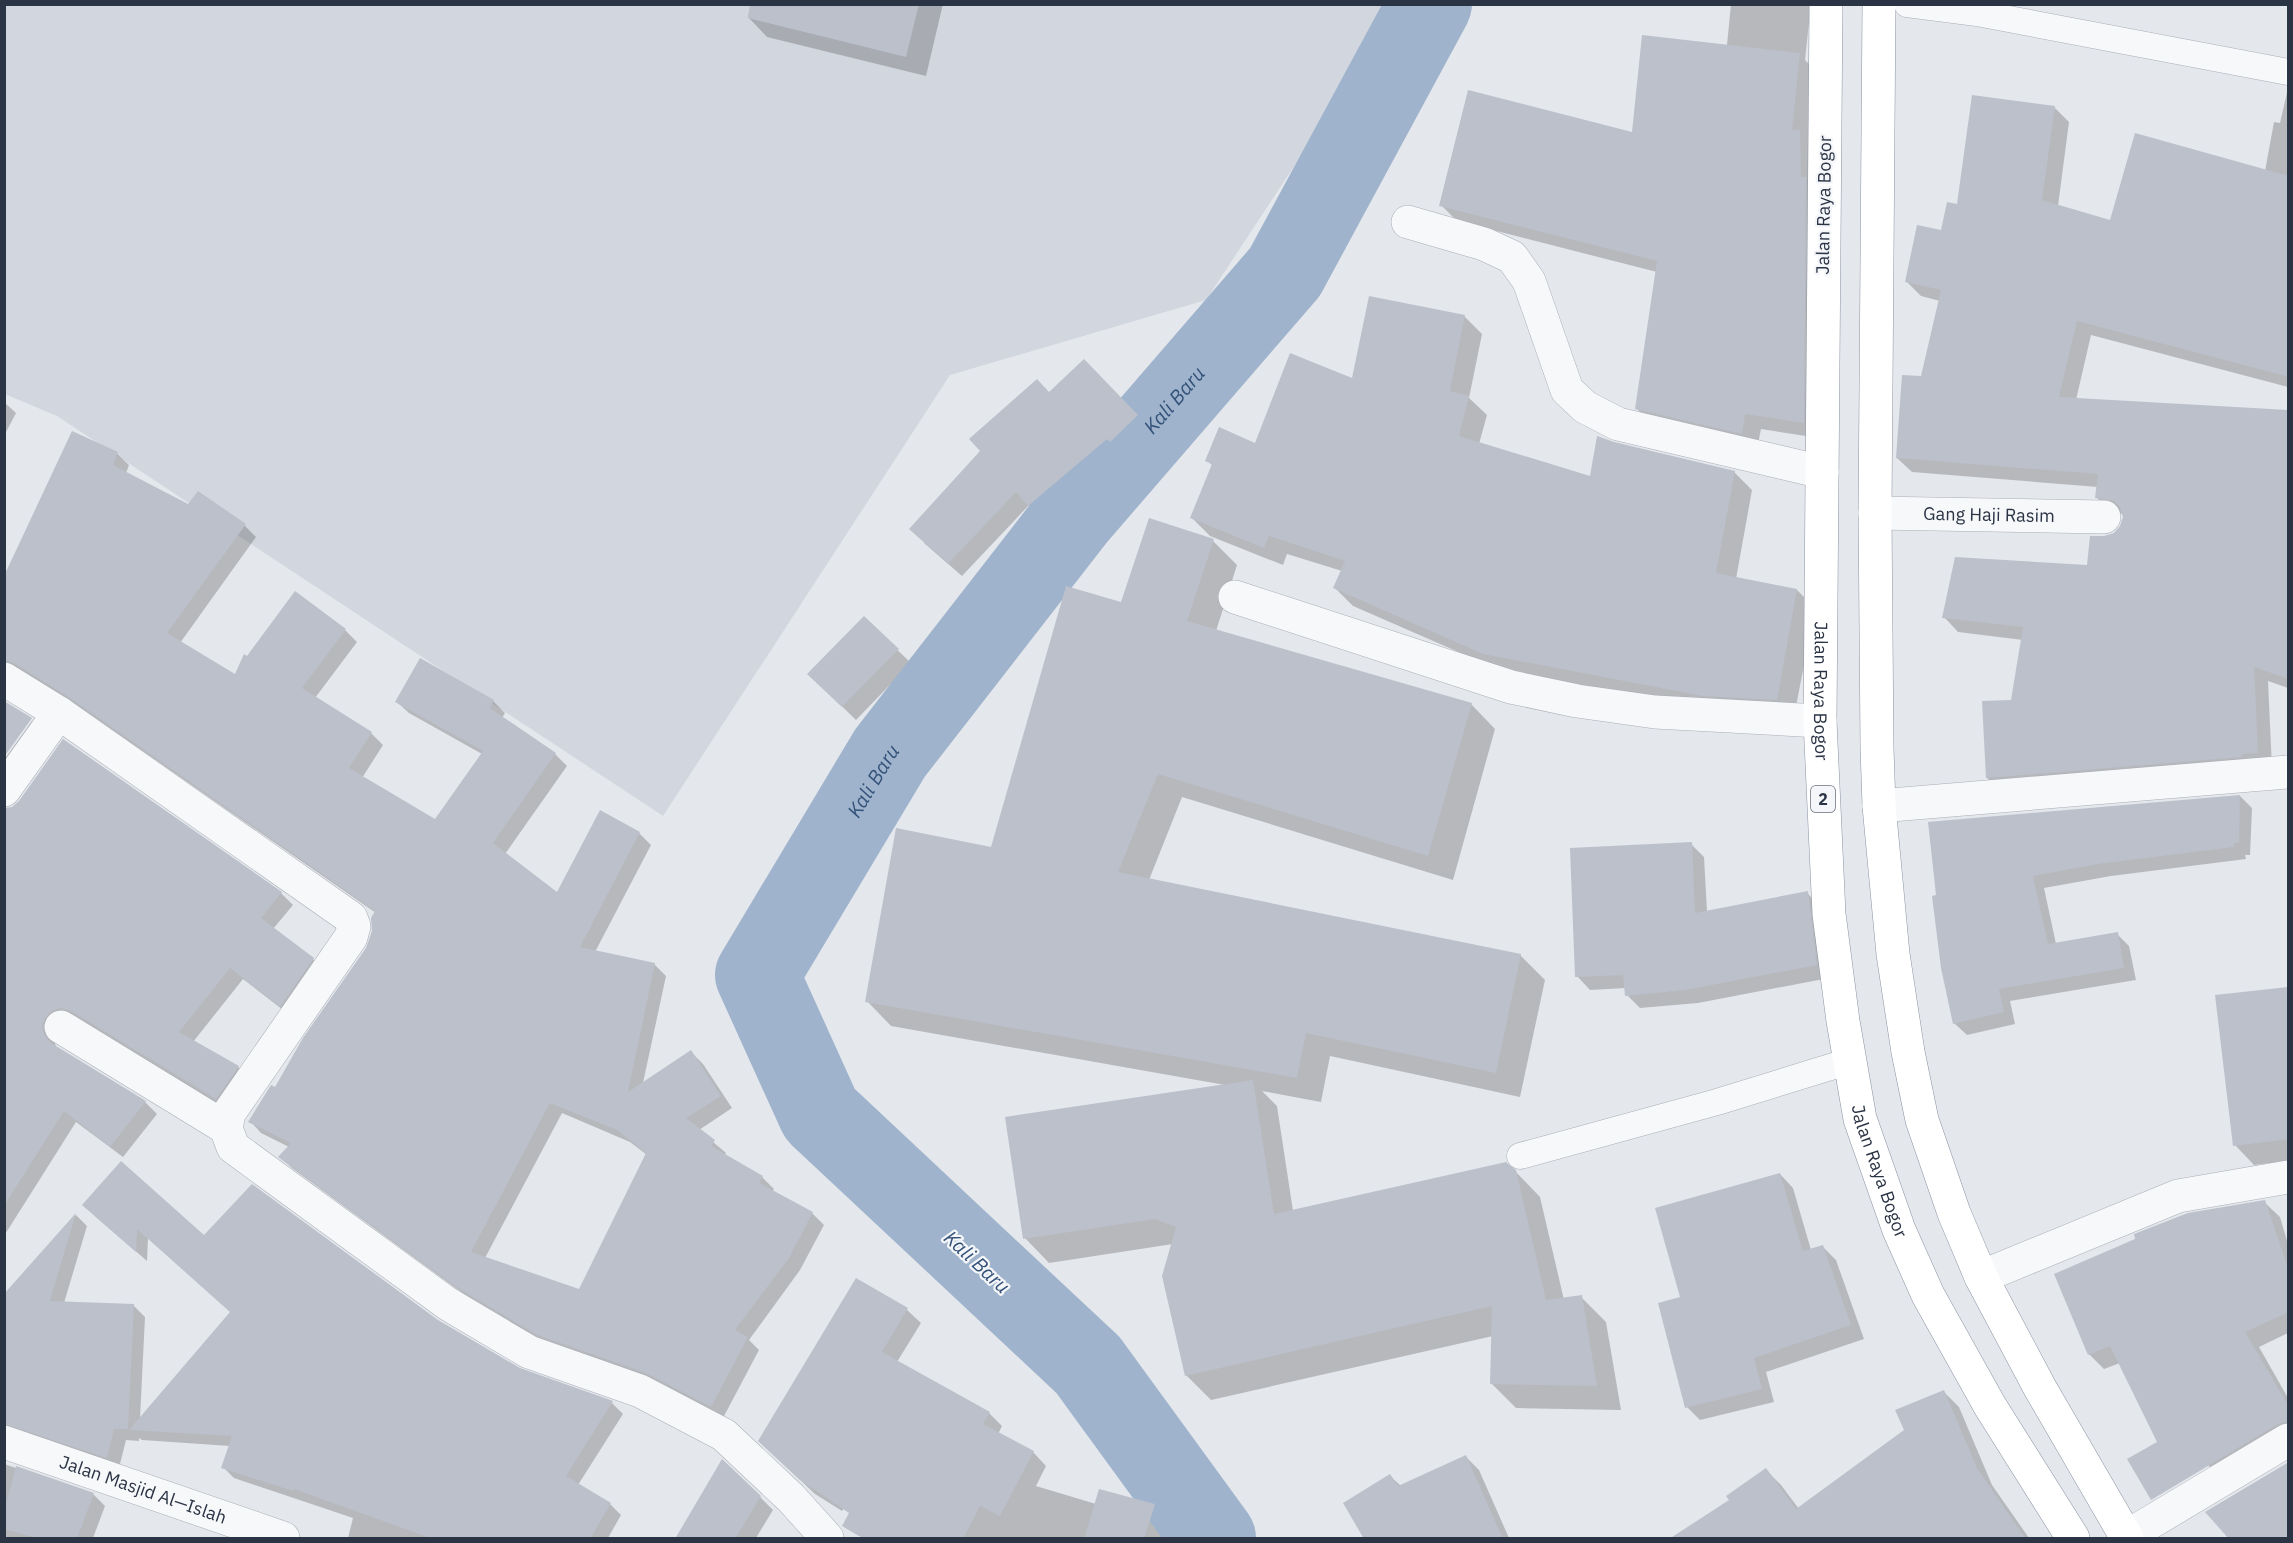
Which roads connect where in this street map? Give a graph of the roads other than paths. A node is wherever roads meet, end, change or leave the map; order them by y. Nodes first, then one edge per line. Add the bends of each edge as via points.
1 (1826, 4) edge
2 (1879, 4) edge
3 (1907, 4) edge
4 (2289, 72) edge
5 (1408, 222) dead end
6 (1822, 471) junction
7 (1875, 513) junction
8 (2104, 517) dead end
9 (1235, 597) dead end
10 (4, 679) edge
11 (59, 713) junction
12 (1820, 721) junction
13 (2289, 772) edge
14 (4, 790) edge
15 (1879, 806) junction
16 (61, 1027) dead end
17 (1850, 1061) junction
18 (226, 1128) junction
19 (1520, 1156) dead end
20 (2289, 1177) edge
21 (1981, 1277) junction
22 (2289, 1440) edge
23 (4, 1442) edge
24 (2127, 1538) edge
25 (283, 1539) edge
26 (828, 1539) edge
27 (2073, 1539) edge

1 - 6 highway, Jalan Raya Bogor / 2
2 - 7 highway
3 - 4 lane via 1977,13
5 - 6 street via 1512,256 1529,281 1567,390 1585,407 1618,424
6 - 12 highway, Jalan Raya Bogor / 2
7 - 8 street, Gang Haji Rasim
7 - 15 highway
9 - 12 street via 1533,692 1655,712
10 - 11 street
11 - 14 street
11 - 18 street via 351,918 351,937 229,1113
12 - 17 highway, Jalan Raya Bogor / 2 via 1829,914
13 - 15 street
15 - 21 highway via 1893,954 1922,1120
16 - 18 street
17 - 19 lane
17 - 27 highway, Jalan Raya Bogor / 2 via 1860,1119 1899,1230 1928,1294 1990,1406
18 - 26 street via 233,1147 448,1304 529,1352 640,1391 724,1435
20 - 21 street via 2178,1196
21 - 24 highway
22 - 24 street
23 - 25 street, Jalan Masjid Al—Islah

